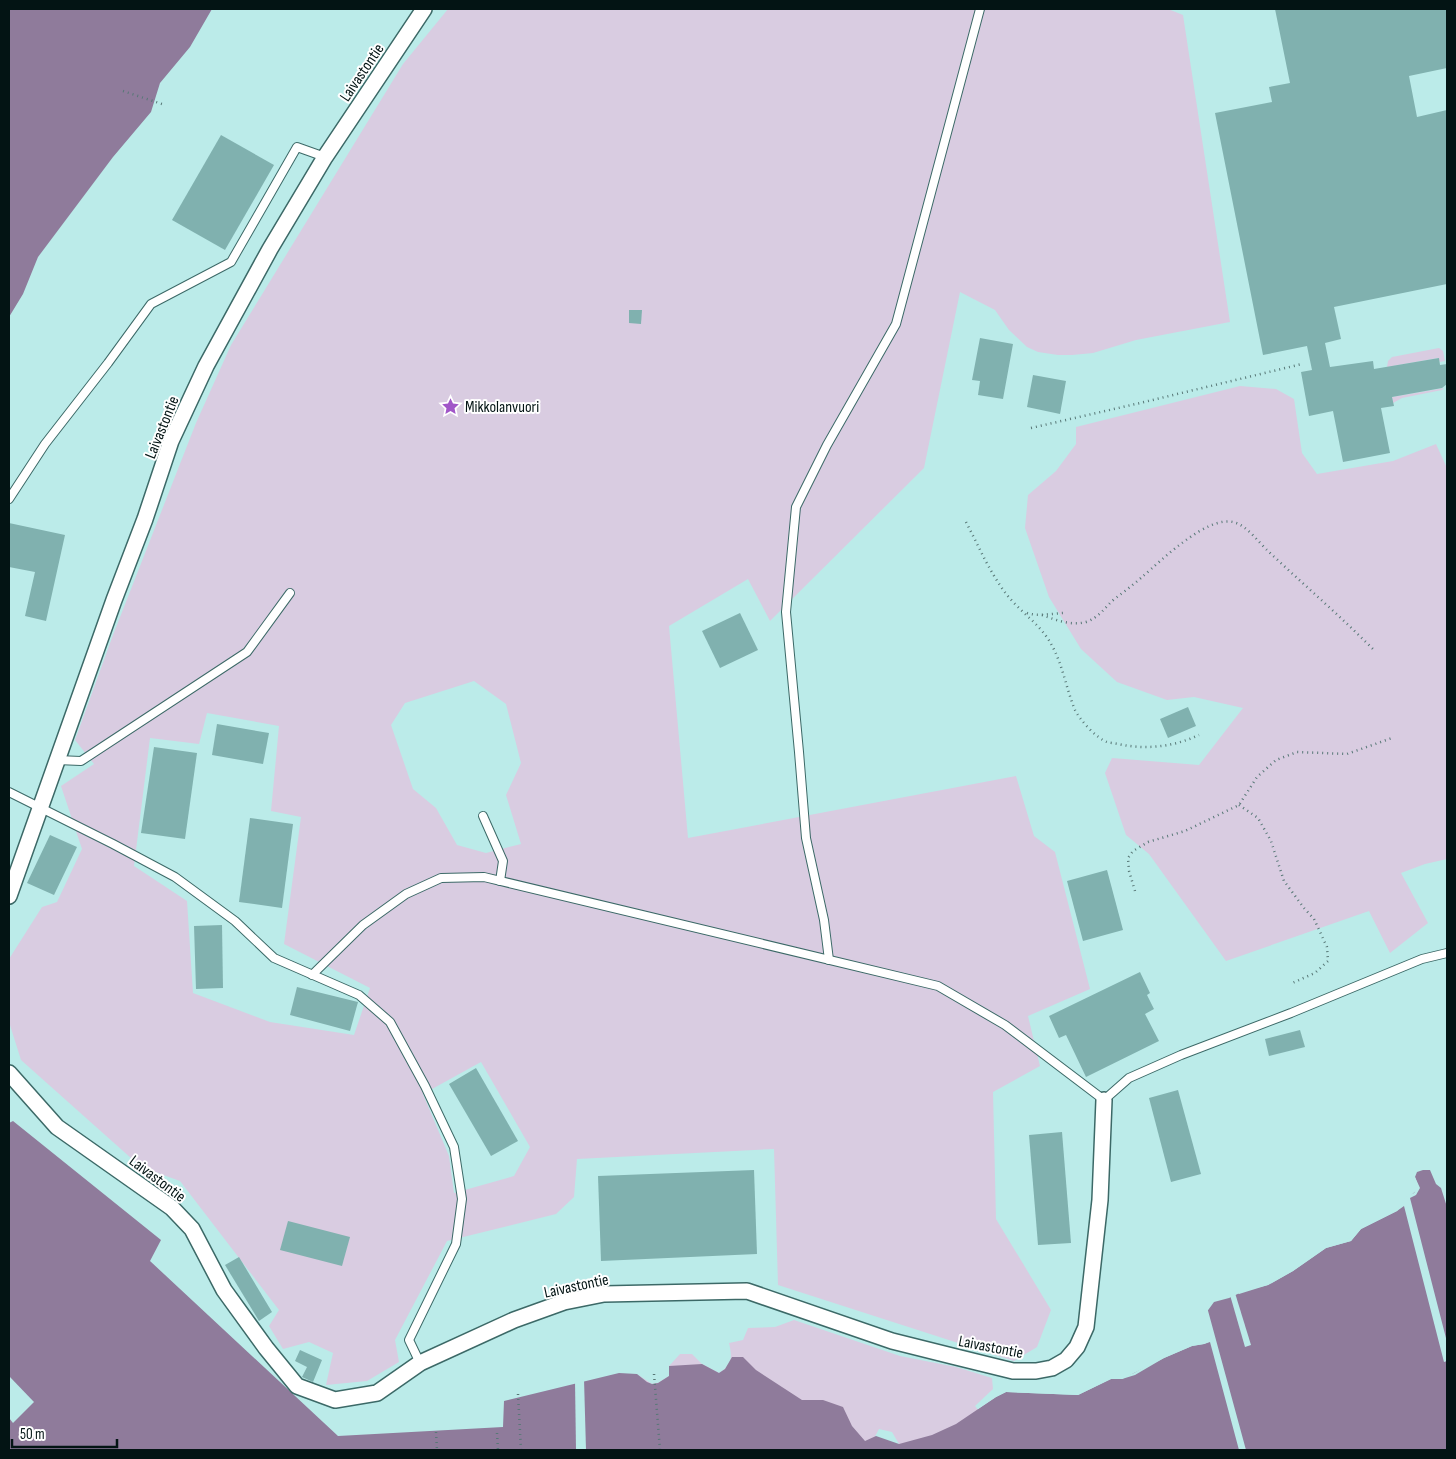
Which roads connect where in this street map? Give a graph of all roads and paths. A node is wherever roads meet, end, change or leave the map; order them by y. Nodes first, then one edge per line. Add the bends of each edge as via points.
1 (424, 9) edge
2 (980, 9) edge
3 (122, 91) dead end
4 (162, 104) dead end
5 (325, 157) junction
6 (1302, 364) dead end
7 (1031, 428) dead end
8 (9, 499) edge
9 (966, 522) dead end
10 (290, 593) dead end
11 (1023, 611) junction
12 (1066, 613) dead end
13 (1042, 615) junction
14 (1373, 649) dead end
15 (1199, 735) dead end
16 (1392, 738) dead end
17 (58, 760) junction
18 (9, 792) edge
19 (1238, 805) junction
20 (40, 808) junction
21 (483, 816) dead end
22 (500, 881) junction
23 (1135, 891) dead end
24 (9, 896) edge
25 (1447, 953) edge
26 (829, 960) junction
27 (312, 975) junction
28 (1290, 984) dead end
29 (9, 1073) edge
30 (1104, 1100) junction
31 (420, 1363) junction
32 (654, 1374) dead end
33 (518, 1394) dead end
34 (436, 1432) dead end
35 (497, 1433) dead end
36 (437, 1450) edge
37 (498, 1450) edge
38 (521, 1450) edge
39 (660, 1450) edge

1 - 5 street, Laivastontie
2 - 26 lane via 896,324 827,445 796,507 786,621 806,838
3 - 4 path
5 - 8 lane via 297,147 231,262 151,304 45,444
5 - 17 street, Laivastontie via 206,366 171,441
6 - 7 path
9 - 11 path via 994,578
10 - 17 lane via 247,652 81,760
11 - 13 path
11 - 15 path via 1047,636 1076,712 1090,730 1106,742 1147,748 1170,745
12 - 13 path
13 - 14 path via 1072,624 1096,618 1190,537 1216,523 1233,522 1241,525
16 - 19 path via 1347,754 1297,752 1276,760 1257,777
17 - 20 street, Laivastontie
18 - 20 lane
19 - 23 path via 1185,831 1148,842 1133,851 1128,858
19 - 28 path via 1258,818 1271,841 1284,881 1314,918 1327,947 1328,962
20 - 24 street, Laivastontie
20 - 27 lane via 175,877 236,921 274,958
21 - 22 lane via 503,861
22 - 26 lane
22 - 27 lane via 484,877 441,878 406,894 363,925
25 - 30 lane via 1422,959 1181,1055 1129,1078
26 - 30 lane via 938,986 1005,1025
27 - 31 lane via 359,994 390,1022 454,1147 462,1199 456,1244 409,1340
29 - 31 street, Laivastontie via 57,1127 172,1208 192,1229 224,1290 297,1386 335,1400 377,1393
30 - 31 street, Laivastontie via 1100,1200 1086,1327 1077,1347 1066,1360 1052,1368 1013,1371 918,1348 747,1291 604,1294 564,1302 514,1320
32 - 39 path
33 - 38 path
34 - 36 path
35 - 37 path

